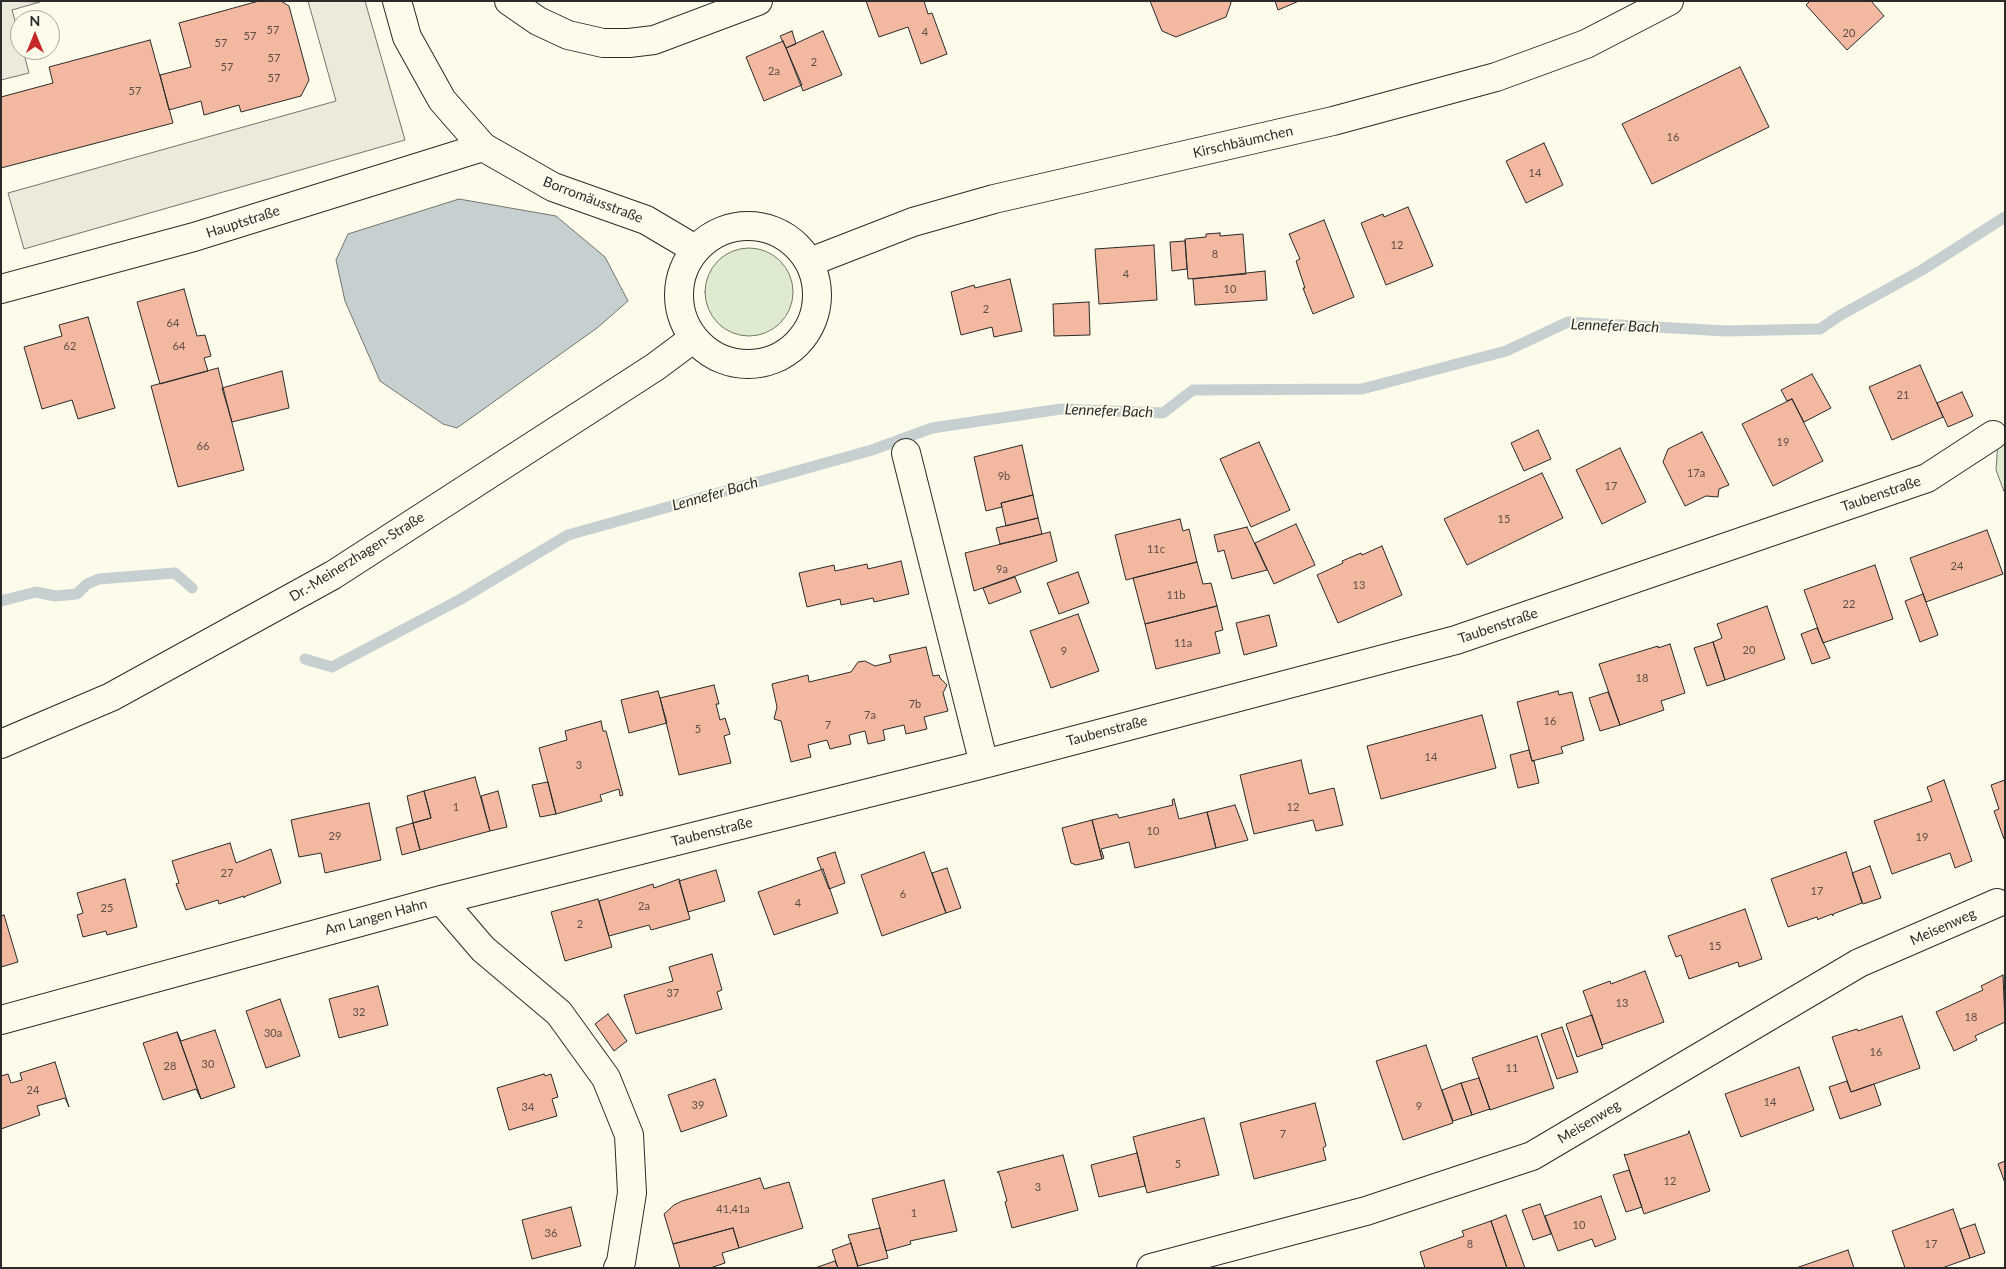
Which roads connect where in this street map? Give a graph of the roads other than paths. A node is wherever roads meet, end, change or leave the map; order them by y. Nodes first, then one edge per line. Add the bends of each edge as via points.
1 (397, 1) edge
2 (509, 1) edge
3 (758, 1) edge
4 (1668, 1) edge
5 (483, 147) junction
6 (695, 249) junction
7 (810, 262) junction
8 (1, 289) edge
9 (694, 338) junction
10 (1993, 435) dead end
11 (906, 453) dead end
12 (1, 744) edge
13 (984, 764) junction
14 (441, 900) junction
15 (1997, 903) dead end
16 (1, 1020) edge
17 (618, 1268) edge
18 (1151, 1268) edge

1 - 5 street, Borromäusstraße via 407,37 442,100
2 - 3 street via 538,21 568,35 603,43 654,40
4 - 7 street, Kirschbäumchen via 1586,44 1496,77 1323,123 994,199 913,222
5 - 6 street, Borromäusstraße via 554,187 646,220
5 - 8 street, Hauptstraße via 194,238
6 - 7 street via 717,233 742,225 769,228 793,241
6 - 9 street via 683,269 678,293 682,317
7 - 9 street via 818,301 813,322 787,353 768,362 734,362 709,352
9 - 12 street, Dr.-Meinerzhagen-Straße via 655,367 333,575 112,697
10 - 13 street, Taubenstraße via 1927,478 1456,640
11 - 13 street
13 - 14 street, Taubenstraße
14 - 16 street, Am Langen Hahn
14 - 17 street, Am Langen Hahn via 483,949 558,1013 606,1078 629,1135 632,1192
15 - 18 street, Meisenweg via 1859,963 1532,1156 1366,1211

